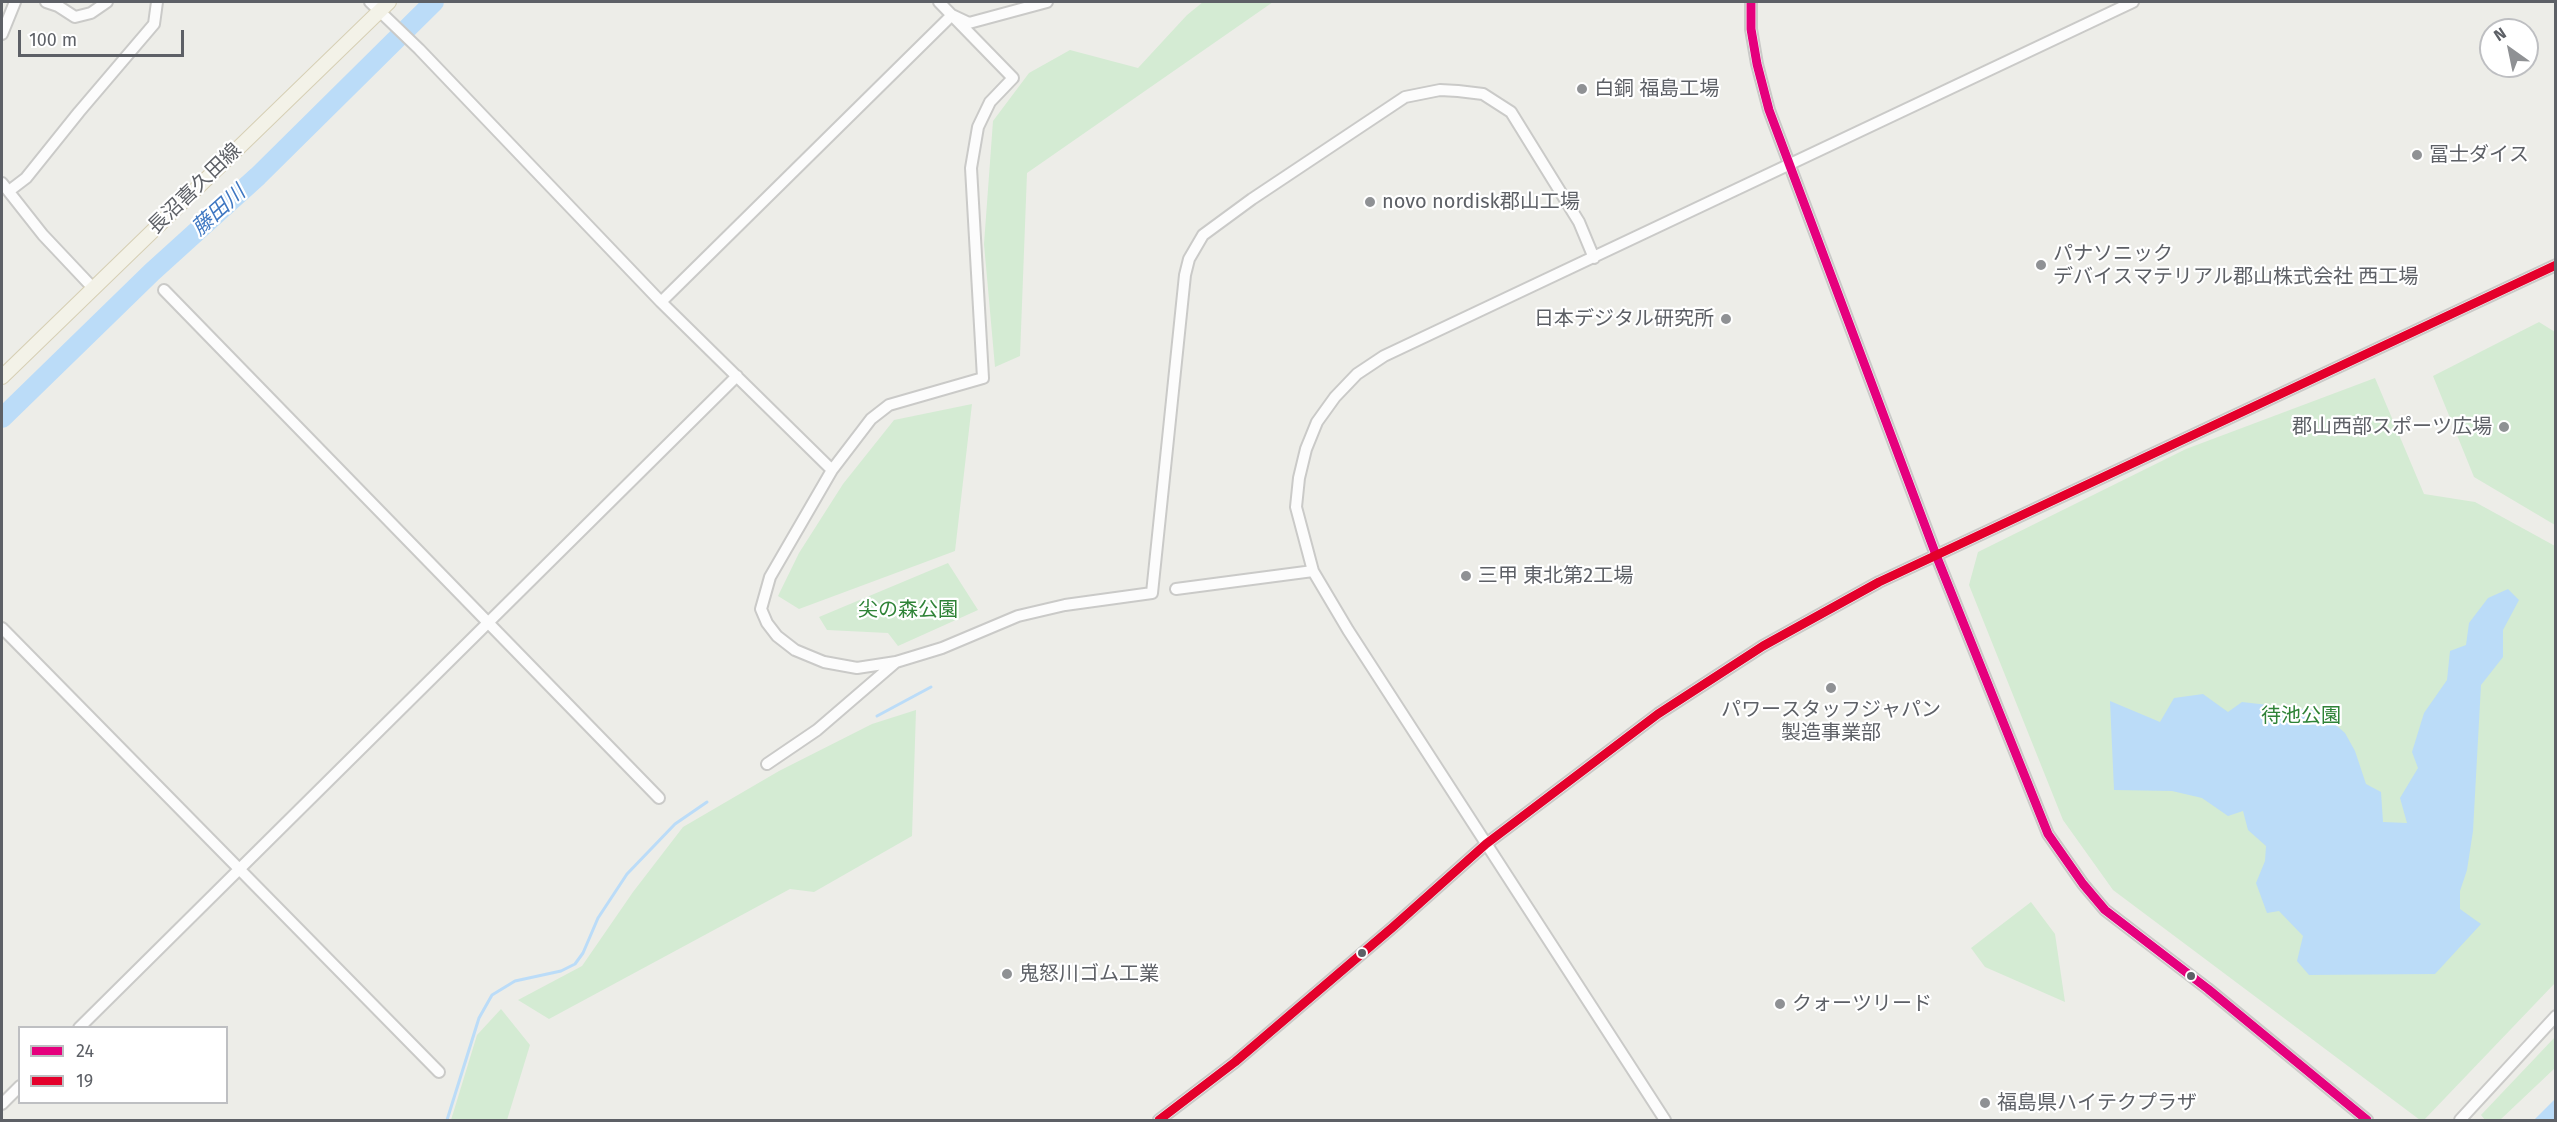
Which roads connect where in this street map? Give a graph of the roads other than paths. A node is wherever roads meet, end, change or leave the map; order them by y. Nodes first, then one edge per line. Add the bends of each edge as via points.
1 (15, 2) edge
2 (46, 2) edge
3 (108, 2) edge
4 (157, 2) edge
5 (939, 2) edge
6 (1047, 2) edge
7 (1751, 2) edge
8 (2133, 2) edge
9 (381, 8) edge
10 (952, 15) junction
11 (2, 34) edge
12 (1791, 163) junction
13 (5, 187) edge
14 (1594, 258) junction
15 (2556, 265) edge
16 (93, 288) junction
17 (164, 290) dead end
18 (661, 302) junction
19 (737, 376) junction
20 (2, 377) edge
21 (832, 470) junction
22 (1936, 555) junction
23 (1313, 572) junction
24 (1176, 589) dead end
25 (490, 623) junction
26 (2, 628) edge
27 (896, 662) junction
28 (767, 764) dead end
29 (659, 798) dead end
30 (1486, 844) junction
31 (239, 869) junction
32 (2556, 1016) edge
33 (81, 1026) edge
34 (438, 1072) dead end
35 (18, 1088) edge
36 (2, 1104) edge
37 (1159, 1120) edge
38 (1665, 1120) edge
39 (2367, 1120) edge
40 (2460, 1120) edge

1 - 11 street
2 - 3 street via 75,17
4 - 13 street via 154,24 26,178
5 - 10 street
6 - 10 street via 969,23
7 - 12 street via 1756,64 1769,110
8 - 12 street
9 - 16 main road, 長沼喜久田線
9 - 18 street
10 - 18 street
10 - 21 street via 1013,78 990,102 978,127 970,168 983,378 889,405 871,418
12 - 14 street
12 - 22 street
13 - 16 street
14 - 23 street via 1384,356 1357,374 1335,397 1317,423 1299,478 1296,507
14 - 27 street via 1580,222 1510,112 1483,94 1440,90 1406,98 1203,236 1190,259 1185,275 1152,592 1018,616 942,648
15 - 22 street
16 - 20 main road, 長沼喜久田線
17 - 25 street
18 - 19 street
19 - 21 street
19 - 25 street
21 - 27 street via 770,577 760,609 777,636 795,650 824,662 857,668
22 - 30 street via 1763,646 1649,721
22 - 39 street via 2048,834 2083,884 2104,910 2208,989
23 - 24 street
23 - 30 street
25 - 29 street
25 - 31 street
26 - 31 street
27 - 28 street via 817,730
30 - 37 street via 1235,1062
30 - 38 street
31 - 33 street
31 - 34 street
32 - 40 street
35 - 36 street

